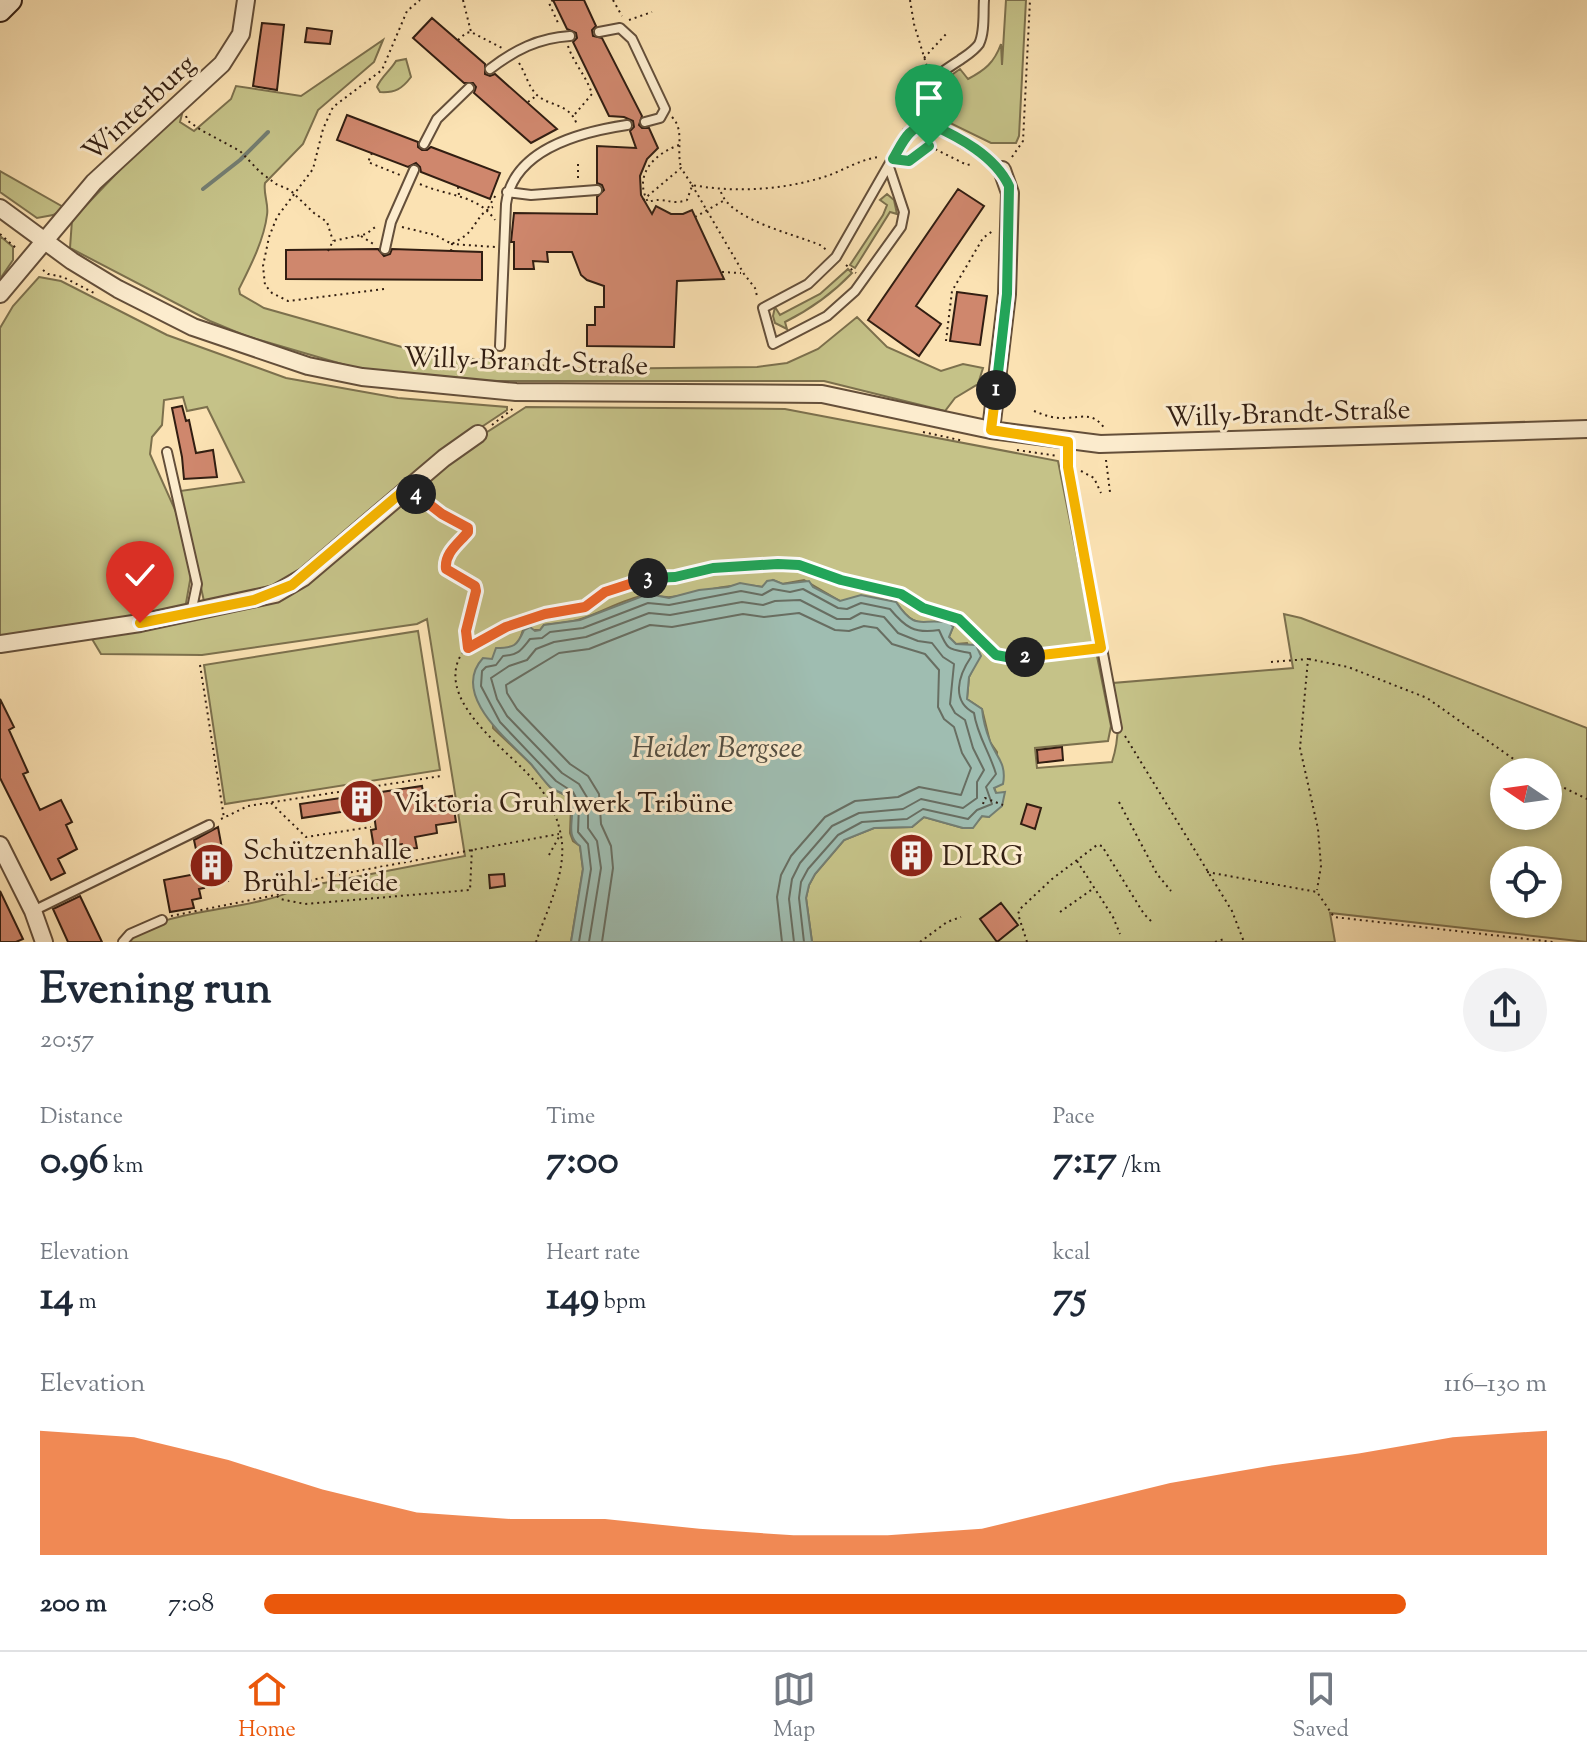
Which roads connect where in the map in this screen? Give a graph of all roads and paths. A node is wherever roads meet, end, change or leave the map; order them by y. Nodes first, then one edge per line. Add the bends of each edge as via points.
1 (10, 0) edge
2 (246, 0) edge
3 (420, 0) edge
4 (463, 0) edge
5 (553, 0) edge
6 (613, 0) edge
7 (910, 0) edge
8 (984, 0) edge
9 (1030, 0) edge
10 (0, 10) edge
11 (652, 12) dead end
12 (471, 32) junction
13 (599, 32) dead end
14 (947, 33) dead end
15 (567, 36) junction
16 (458, 40) dead end
17 (511, 54) junction
18 (924, 59) junction
19 (490, 69) dead end
20 (524, 70) dead end
21 (932, 78) junction
22 (469, 88) dead end
23 (596, 91) dead end
24 (592, 94) junction
25 (537, 96) junction
26 (528, 102) dead end
27 (664, 113) junction
28 (186, 114) dead end
29 (574, 115) junction
30 (645, 122) dead end
31 (627, 125) dead end
32 (922, 125) junction
33 (578, 136) junction
34 (424, 144) dead end
35 (679, 145) junction
36 (372, 153) dead end
37 (891, 163) junction
38 (578, 164) dead end
39 (967, 165) dead end
40 (681, 168) junction
41 (1002, 170) junction
42 (412, 174) joint
43 (578, 182) dead end
44 (692, 185) junction
45 (458, 187) dead end
46 (429, 188) dead end
47 (597, 190) dead end
48 (721, 190) junction
49 (507, 192) junction
50 (293, 193) junction
51 (459, 196) junction
52 (644, 199) junction
53 (724, 200) junction
54 (506, 204) junction
55 (0, 208) edge
56 (487, 209) junction
57 (706, 210) junction
58 (695, 217) dead end
59 (391, 222) junction
60 (1010, 223) junction
61 (413, 230) dead end
62 (0, 234) edge
63 (359, 235) junction
64 (504, 235) junction
65 (43, 241) junction
66 (333, 241) junction
67 (452, 244) junction
68 (385, 247) joint
69 (504, 247) junction
70 (328, 251) dead end
71 (451, 251) dead end
72 (28, 257) junction
73 (836, 257) junction
74 (722, 272) dead end
75 (744, 274) junction
76 (864, 279) junction
77 (384, 289) dead end
78 (0, 294) edge
79 (763, 308) junction
80 (946, 341) dead end
81 (500, 346) dead end
82 (518, 403) dead end
83 (1034, 411) dead end
84 (1587, 429) edge
85 (991, 430) junction
86 (478, 434) joint
87 (1068, 442) junction
88 (1107, 444) junction
89 (167, 452) dead end
90 (1068, 467) junction
91 (409, 486) junction
92 (1110, 492) dead end
93 (1101, 493) dead end
94 (191, 614) junction
95 (0, 644) edge
96 (468, 648) junction
97 (1101, 648) junction
98 (1308, 659) junction
99 (1271, 662) dead end
100 (200, 665) dead end
101 (1117, 728) joint
102 (1512, 758) edge
103 (441, 776) dead end
104 (1562, 787) edge
105 (1587, 799) edge
106 (271, 802) junction
107 (1119, 802) dead end
108 (983, 804) dead end
109 (1003, 805) dead end
110 (224, 818) junction
111 (209, 825) joint
112 (371, 827) dead end
113 (560, 834) junction
114 (0, 845) edge
115 (472, 848) junction
116 (549, 855) dead end
117 (1077, 860) junction
118 (1207, 872) junction
119 (1094, 888) junction
120 (1171, 891) dead end
121 (1317, 892) junction
122 (276, 895) junction
123 (33, 911) junction
124 (1060, 912) dead end
125 (961, 917) dead end
126 (162, 920) joint
127 (1151, 921) dead end
128 (1120, 934) dead end
129 (1224, 939) dead end
130 (44, 942) edge
131 (123, 942) edge
132 (536, 942) edge
133 (920, 942) edge
134 (1027, 942) edge
135 (1215, 942) edge
136 (1244, 942) edge
137 (1553, 942) edge

1 - 10 main road
2 - 65 street, Winterburg via 241,34 222,64 120,155
3 - 50 path via 407,11 382,70 333,107 313,169
4 - 12 path
5 - 15 path via 549,3
6 - 11 path via 624,22
7 - 18 path
8 - 21 lane via 981,37 974,51
9 - 41 path via 1023,141
12 - 16 path
12 - 17 path
13 - 27 lane via 620,28 629,33 663,100
14 - 18 path
15 - 17 lane
15 - 24 path via 573,62
17 - 19 lane
18 - 21 path
20 - 25 path
21 - 32 lane
22 - 34 lane via 437,119
23 - 24 path
24 - 29 path
25 - 26 path
25 - 29 path
27 - 30 lane
27 - 35 path via 679,125
28 - 50 path via 191,124 240,151
29 - 33 path
31 - 33 lane
32 - 37 lane via 907,133
32 - 41 lane via 937,127
33 - 49 lane via 520,169
35 - 40 path
35 - 52 path via 662,151 646,169
36 - 42 path via 368,162
37 - 39 path via 909,161 929,146
37 - 48 path via 873,158 824,177
37 - 73 lane
37 - 76 lane via 903,220
38 - 43 path
40 - 44 path
40 - 52 path
41 - 60 street via 1010,193
42 - 59 lane
44 - 48 path
44 - 52 path via 687,200 679,203
44 - 57 path
45 - 51 path
46 - 51 path
47 - 49 lane
48 - 53 path
49 - 54 lane
50 - 66 path via 327,222
50 - 77 path via 269,237 262,274 272,293 296,301
51 - 56 path
53 - 57 path
53 - 73 path via 741,215 820,245
54 - 56 path
54 - 64 lane
55 - 65 street, Willy-Brandt-Straße
56 - 64 path
56 - 67 path via 468,234
57 - 58 path
57 - 75 path
59 - 63 path
59 - 68 lane
60 - 80 path via 983,238 952,291
60 - 85 street
61 - 67 path
62 - 72 path
63 - 66 path
63 - 68 path
64 - 69 lane
65 - 72 street, Winterburg
65 - 85 street, Willy-Brandt-Straße via 118,289 193,327 335,372 516,392 822,394
66 - 70 path
67 - 69 path
67 - 71 path
69 - 81 lane
72 - 78 street, Winterburg
73 - 76 path
73 - 79 lane via 808,284
74 - 75 path
75 - 79 path
76 - 79 lane via 827,316 773,344
82 - 86 path
83 - 88 path via 1098,419
84 - 88 street, Willy-Brandt-Straße
85 - 87 street, Willy-Brandt-Straße
86 - 91 street
87 - 88 street, Willy-Brandt-Straße
87 - 90 lane
88 - 92 path
89 - 94 lane via 197,584
90 - 93 path via 1094,478
90 - 97 lane
91 - 94 street via 292,585
91 - 96 path via 468,528 445,562 446,569 475,586
94 - 95 street
96 - 97 path via 506,627 585,607 605,592 644,578 778,564 891,591 923,608 952,615 1002,658
96 - 113 path via 459,660 456,679 468,711 536,782
97 - 101 lane
98 - 99 path
98 - 102 path via 1348,667 1427,698
98 - 121 path via 1300,748 1318,829
100 - 110 path
101 - 118 path via 1133,744
103 - 106 path
104 - 105 path
106 - 110 path
106 - 112 path via 306,837
107 - 120 path
108 - 109 path via 985,798
110 - 111 path
111 - 123 lane
113 - 115 path
113 - 116 path
113 - 132 path via 558,877
114 - 123 street
115 - 122 path via 296,884
115 - 122 path via 470,890 305,904
117 - 119 path
117 - 127 path via 1102,846
117 - 134 path via 1020,909
118 - 121 path
118 - 136 path
119 - 124 path
119 - 128 path
121 - 137 path via 1334,917
122 - 126 path
123 - 130 street
125 - 133 path
126 - 131 lane
129 - 135 path

